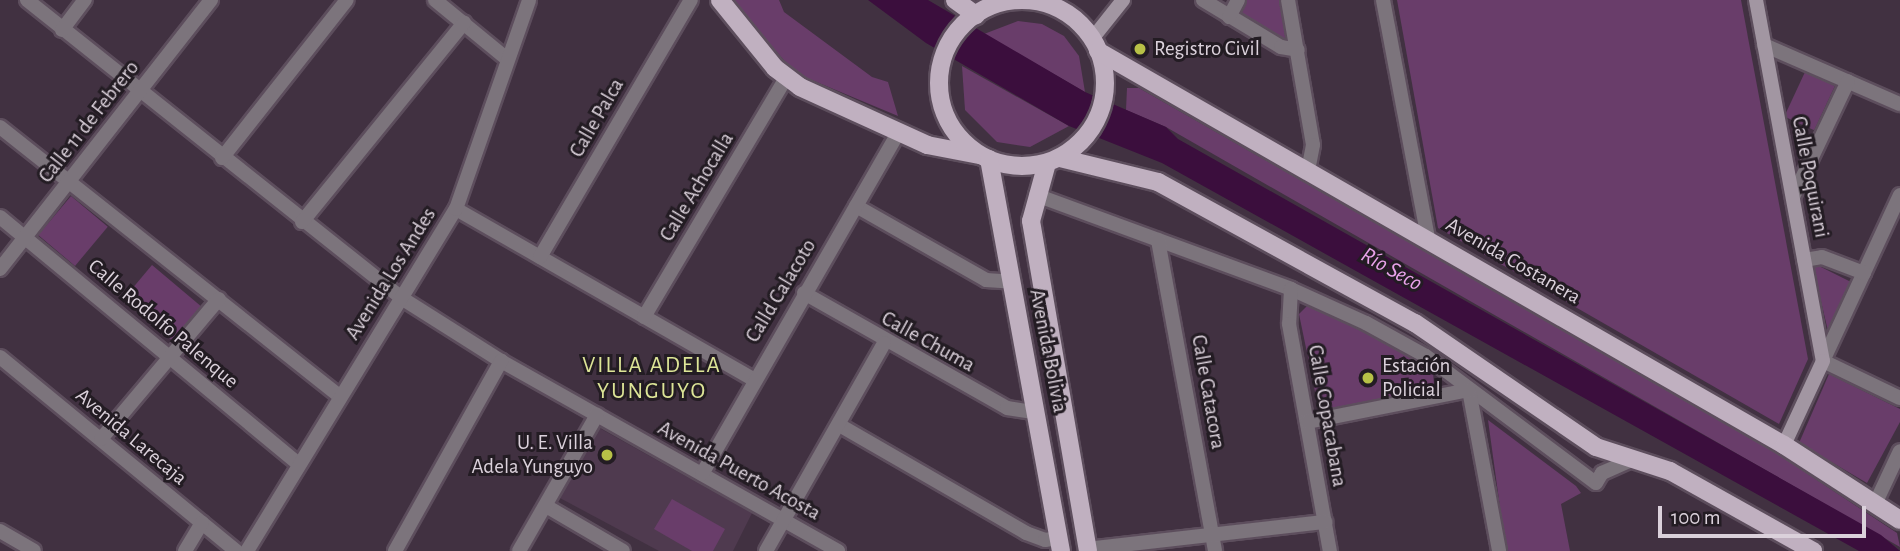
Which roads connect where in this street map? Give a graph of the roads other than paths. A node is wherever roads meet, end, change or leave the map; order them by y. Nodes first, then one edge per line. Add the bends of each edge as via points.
1 (27, 0) edge
2 (85, 0) edge
3 (211, 0) edge
4 (347, 0) edge
5 (435, 0) edge
6 (529, 0) edge
7 (691, 0) edge
8 (720, 0) edge
9 (955, 0) edge
10 (1123, 0) edge
11 (1203, 0) edge
12 (1238, 0) edge
13 (1288, 0) edge
14 (1383, 0) edge
15 (1756, 0) edge
16 (1041, 1) edge
17 (1229, 17) junction
18 (970, 19) junction
19 (464, 23) junction
20 (62, 30) junction
21 (1764, 45) junction
22 (1298, 50) junction
23 (1097, 51) junction
24 (507, 60) junction
25 (786, 78) junction
26 (1848, 81) junction
27 (139, 93) junction
28 (1900, 104) edge
29 (0, 127) edge
30 (899, 131) junction
31 (984, 157) junction
32 (1059, 157) junction
33 (222, 159) junction
34 (1308, 171) junction
35 (69, 181) junction
36 (1036, 195) junction
37 (1900, 195) edge
38 (1793, 197) junction
39 (856, 206) junction
40 (456, 209) junction
41 (0, 217) edge
42 (302, 222) junction
43 (25, 237) junction
44 (1428, 239) junction
45 (1158, 240) junction
46 (540, 257) junction
47 (1804, 260) junction
48 (0, 269) edge
49 (1864, 273) junction
50 (1012, 282) junction
51 (1291, 289) junction
52 (804, 293) junction
53 (219, 299) junction
54 (403, 299) junction
55 (644, 317) junction
56 (884, 343) junction
57 (0, 356) edge
58 (170, 357) junction
59 (501, 361) junction
60 (1823, 361) junction
61 (753, 379) junction
62 (1469, 390) junction
63 (339, 396) junction
64 (1900, 398) edge
65 (1037, 412) junction
66 (597, 415) junction
67 (1307, 422) junction
68 (841, 426) junction
69 (101, 439) junction
70 (1784, 445) junction
71 (1900, 451) edge
72 (1629, 461) junction
73 (299, 464) junction
74 (702, 474) junction
75 (1876, 502) junction
76 (545, 506) junction
77 (785, 520) junction
78 (1900, 520) edge
79 (202, 523) junction
80 (1325, 523) junction
81 (0, 531) edge
82 (1214, 544) edge
83 (1060, 545) edge
84 (1088, 550) edge
85 (34, 551) edge
86 (186, 551) edge
87 (236, 551) edge
88 (247, 551) edge
89 (395, 551) edge
90 (519, 551) edge
91 (623, 551) edge
92 (766, 551) edge
93 (838, 551) edge
94 (1330, 551) edge
95 (1499, 551) edge
96 (1813, 551) edge

1 - 20 street, Avenida Puerto Acosta
2 - 20 street
3 - 27 street, Calle 11 de Febrero
4 - 33 street
5 - 19 street
6 - 24 street, Avenida Los Andes
7 - 46 street, Calle Palca
8 - 25 main road
9 - 18 main road
10 - 23 street
11 - 17 street
12 - 17 street
13 - 22 street
14 - 44 street
15 - 21 street, Calle Poquirani
16 - 18 main road via 999,4
16 - 23 main road via 1074,19
17 - 22 street
18 - 31 main road via 949,46 941,72 945,113 959,137
19 - 24 street
19 - 42 street
20 - 27 street, Avenida Puerto Acosta
21 - 26 street
21 - 38 street, Calle Poquirani
22 - 34 street via 1313,145
23 - 32 main road via 1102,105 1090,130
23 - 34 main road, Avenida Costanera
24 - 40 street, Avenida Los Andes
25 - 30 main road
25 - 55 street, Calle Achocalla
26 - 28 street
26 - 38 street
27 - 33 street, Avenida Puerto Acosta
27 - 35 street, Calle 11 de Febrero
29 - 35 street
30 - 31 main road via 927,145
30 - 39 street, Calld Calacoto
31 - 32 main road via 1019,166
31 - 50 main road, Avenida Bolivia
32 - 36 main road, Avenida Bolivia
32 - 72 main road via 1166,186 1415,323 1596,447
33 - 42 street, Avenida Puerto Acosta
34 - 44 main road, Avenida Costanera
35 - 43 street, Calle 11 de Febrero
35 - 53 street
36 - 45 street
36 - 84 main road, Avenida Bolivia via 1033,236
37 - 49 street
38 - 47 street, Calle Poquirani
39 - 50 street via 986,280
39 - 52 street, Calld Calacoto
40 - 46 street
40 - 54 street, Avenida Los Andes
41 - 43 street, Calle Rodolfo Palenque
42 - 54 street, Avenida Puerto Acosta
43 - 48 street, Calle 11 de Febrero
43 - 58 street, Calle Rodolfo Palenque
44 - 70 main road, Avenida Costanera
45 - 51 street
45 - 82 street, Calle Catacora
46 - 55 street
47 - 49 street via 1822,257
47 - 60 street, Calle Poquirani
49 - 60 street
50 - 65 main road, Avenida Bolivia
51 - 62 street via 1426,355
51 - 67 street, Calle Copacabana via 1289,316
52 - 56 street, Calle Chuma
52 - 61 street, Calld Calacoto
53 - 58 street
53 - 63 street
54 - 59 street, Avenida Puerto Acosta
54 - 63 street, Avenida Los Andes
55 - 61 street
56 - 65 street, Calle Chuma via 1007,408
56 - 68 street
57 - 69 street, Avenida Larecaja
58 - 69 street
58 - 73 street, Calle Rodolfo Palenque
59 - 66 street, Avenida Puerto Acosta
59 - 89 street
60 - 64 street
60 - 70 street
61 - 74 street, Calld Calacoto
62 - 67 street
62 - 72 street via 1596,482 1609,468
62 - 95 street
63 - 73 street, Avenida Los Andes
65 - 83 main road, Avenida Bolivia
66 - 74 street, Avenida Puerto Acosta
66 - 76 street
67 - 80 street, Calle Copacabana
68 - 77 street
68 - 83 street via 1026,533
69 - 79 street, Avenida Larecaja
70 - 75 main road, Avenida Costanera
71 - 75 street
72 - 96 main road via 1670,471
73 - 88 street, Avenida Los Andes
74 - 77 street, Avenida Puerto Acosta
75 - 78 main road, Avenida Costanera
76 - 90 street
76 - 91 street
77 - 92 street
77 - 93 street, Avenida Puerto Acosta
79 - 86 street
79 - 87 street, Avenida Larecaja
80 - 82 street
80 - 94 street, Calle Copacabana
81 - 85 street
82 - 84 street

